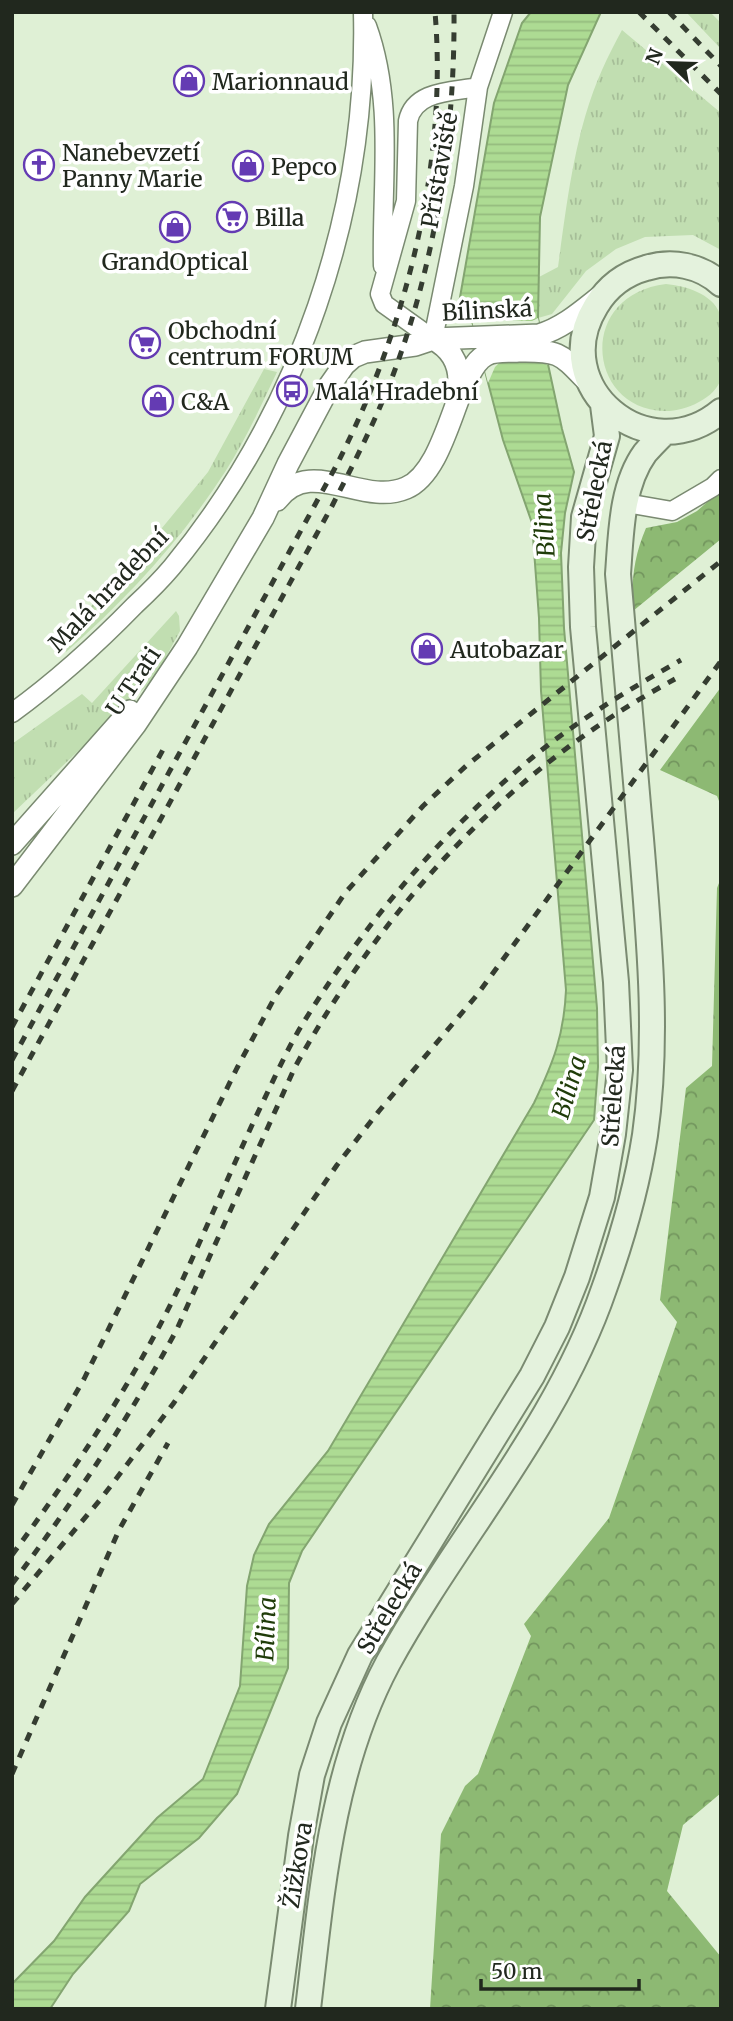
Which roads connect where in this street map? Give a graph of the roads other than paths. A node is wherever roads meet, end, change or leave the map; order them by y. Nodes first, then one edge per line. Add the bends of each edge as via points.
1 (503, 12) edge
2 (363, 13) edge
3 (478, 87) junction
4 (721, 284) edge
5 (382, 285) junction
6 (602, 296) junction
7 (433, 339) junction
8 (540, 342) junction
9 (597, 396) junction
10 (457, 399) junction
11 (721, 411) edge
12 (664, 433) junction
13 (721, 479) edge
14 (626, 503) junction
15 (263, 518) junction
16 (187, 647) junction
17 (12, 713) edge
18 (12, 844) edge
19 (12, 886) edge
20 (329, 1723) joint
21 (358, 1732) joint
22 (278, 2009) edge
23 (308, 2009) edge

1 - 3 street, Přístaviště
2 - 5 street, Malá hradební via 381,77 385,151
2 - 17 street, Malá hradební via 359,123 342,221 307,332 283,389 218,506 171,568 99,643
3 - 5 street via 428,97 412,109 407,201
3 - 7 street, Přístaviště via 464,186
4 - 6 main road, Střelecká via 698,269 660,263 621,278
5 - 7 street via 384,304
6 - 8 street, Bílinská
6 - 9 main road, Střelecká via 583,343 586,371
7 - 8 street, Bílinská
7 - 10 street via 454,358 459,374
7 - 15 street, Bílinská via 365,352 336,374
8 - 9 street, Bílinská via 564,358
8 - 10 street, Bílinská via 479,359
9 - 12 main road, Střelecká via 621,420
9 - 20 main road, Střelecká via 607,436 584,517 583,627 620,1070 601,1197 577,1277 532,1376 360,1655
10 - 15 street via 435,456 411,486 383,493 299,481
11 - 12 main road, Střelecká via 688,430
12 - 14 main road, Střelecká via 645,453
13 - 14 street via 672,511
14 - 21 main road, Střelecká via 618,574 652,987 650,1084 631,1203 603,1293 578,1352 510,1472 388,1665
15 - 16 street
16 - 18 street, U Trati
16 - 19 street, U Trati via 135,725
20 - 22 main road, Žižkova via 312,1775 300,1836
21 - 23 main road, Žižkova via 329,1843

